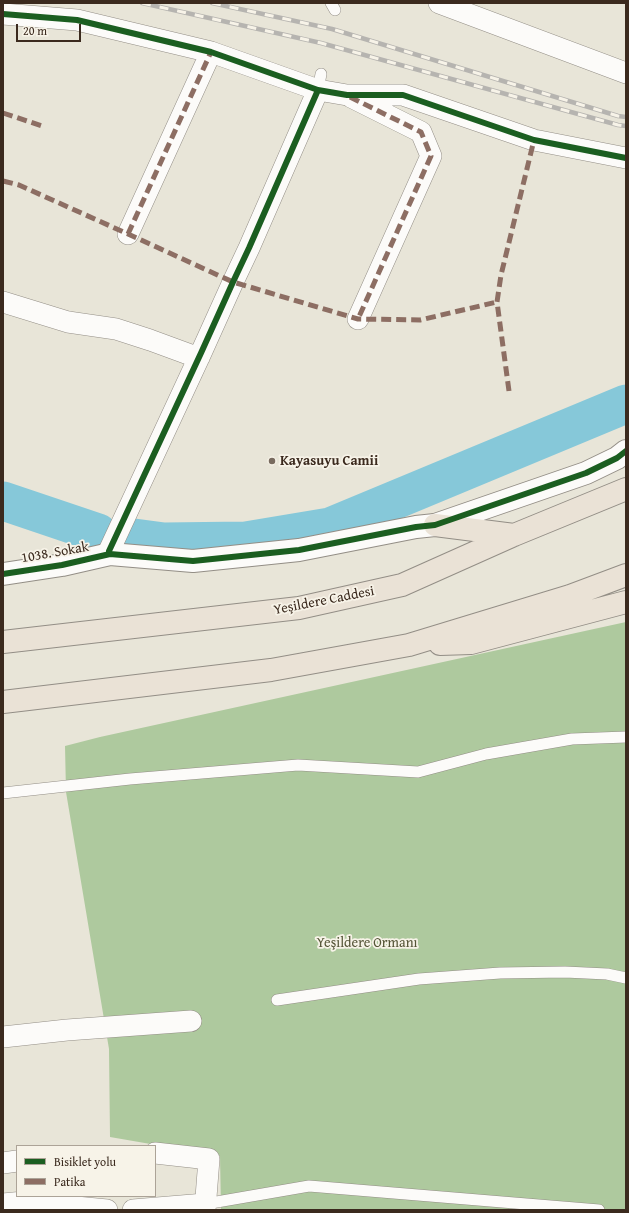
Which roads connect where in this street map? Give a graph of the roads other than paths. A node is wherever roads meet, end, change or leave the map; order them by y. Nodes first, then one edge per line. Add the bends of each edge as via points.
1 (439, 3) edge
2 (3, 14) edge
3 (211, 52) junction
4 (626, 72) edge
5 (319, 82) junction
6 (347, 95) junction
7 (626, 158) edge
8 (128, 234) dead end
9 (3, 302) edge
10 (358, 319) dead end
11 (199, 358) junction
12 (626, 451) edge
13 (626, 489) edge
14 (435, 524) junction
15 (514, 536) junction
16 (110, 554) junction
17 (626, 560) edge
18 (3, 574) edge
19 (626, 575) edge
20 (626, 602) edge
21 (3, 642) edge
22 (409, 646) junction
23 (3, 702) edge
24 (626, 737) edge
25 (3, 793) edge
26 (626, 978) edge
27 (277, 1000) dead end
28 (191, 1021) dead end
29 (3, 1037) edge
30 (156, 1153) edge
31 (16, 1161) edge
32 (3, 1163) edge
33 (3, 1204) edge
34 (205, 1207) edge
35 (107, 1210) edge
36 (133, 1210) edge
37 (599, 1210) edge

1 - 4 street
2 - 3 street via 77,20
3 - 5 street
3 - 8 street
5 - 6 street
5 - 11 street
6 - 7 street via 403,95 534,140
6 - 10 street via 421,132 431,156
9 - 11 street via 68,322 116,329
11 - 16 street via 109,551
12 - 14 street, 1038. Sokak via 586,473
13 - 15 highway, Yeşildere Caddesi
14 - 15 highway
14 - 16 street, 1038. Sokak via 299,550 193,561
15 - 21 highway, Yeşildere Caddesi via 402,585 299,608
16 - 18 street, 1038. Sokak
17 - 22 highway via 552,586
19 - 22 highway via 570,596
20 - 22 highway via 470,643
22 - 23 highway via 271,670
24 - 25 lane via 564,741 486,754 418,772 298,765
26 - 27 lane via 607,974 565,972 500,973 419,979
28 - 29 street
30 - 34 street via 209,1159
31 - 32 street
33 - 35 street via 24,1202
34 - 36 street
34 - 37 lane via 309,1186

